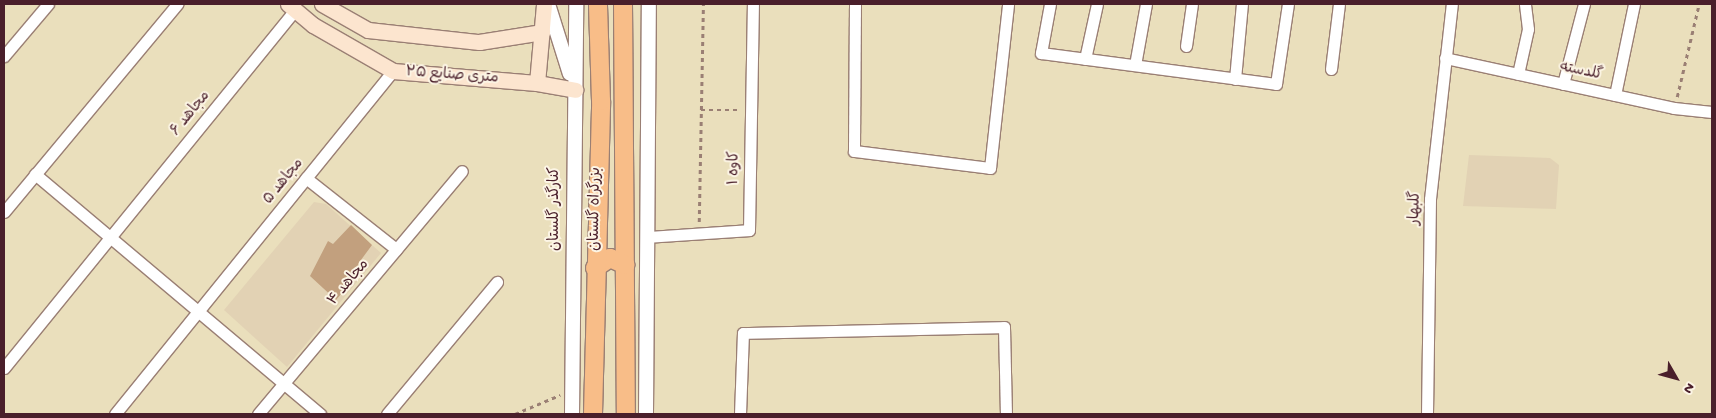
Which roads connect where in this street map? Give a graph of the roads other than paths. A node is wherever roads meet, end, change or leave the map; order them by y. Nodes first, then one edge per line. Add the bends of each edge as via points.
1 (48, 4) edge
2 (178, 4) edge
3 (544, 4) edge
4 (548, 4) edge
5 (576, 4) edge
6 (598, 4) edge
7 (623, 4) edge
8 (649, 4) edge
9 (753, 4) edge
10 (855, 4) edge
11 (1008, 4) edge
12 (1050, 4) edge
13 (1097, 4) edge
14 (1146, 4) edge
15 (1192, 4) edge
16 (1242, 4) edge
17 (1288, 4) edge
18 (1339, 4) edge
19 (1452, 4) edge
20 (1525, 4) edge
21 (1584, 4) edge
22 (1634, 4) edge
23 (326, 5) edge
24 (291, 7) edge
25 (313, 25) junction
26 (542, 32) junction
27 (1186, 46) dead end
28 (4, 56) edge
29 (1444, 58) junction
30 (1085, 59) junction
31 (1135, 66) junction
32 (1331, 69) dead end
33 (393, 71) junction
34 (1518, 74) junction
35 (1235, 79) junction
36 (537, 82) junction
37 (1563, 84) junction
38 (575, 90) junction
39 (1615, 95) junction
40 (1712, 112) edge
41 (462, 171) dead end
42 (35, 174) junction
43 (306, 178) junction
44 (4, 212) edge
45 (110, 238) junction
46 (647, 238) junction
47 (596, 240) junction
48 (626, 240) junction
49 (396, 249) junction
50 (626, 265) junction
51 (595, 268) junction
52 (497, 282) dead end
53 (198, 312) junction
54 (4, 368) edge
55 (284, 384) junction
56 (115, 414) edge
57 (258, 414) edge
58 (320, 414) edge
59 (387, 414) edge
60 (572, 414) edge
61 (593, 414) edge
62 (626, 414) edge
63 (646, 414) edge
64 (740, 414) edge
65 (1006, 414) edge
66 (1427, 414) edge

1 - 28 street
2 - 42 street
3 - 26 main road
4 - 38 street
5 - 38 street, کنارگذر گلستان
6 - 47 highway, بزرگراه گلستان via 601,101
7 - 48 highway, بزرگراه گلستان
8 - 46 street
9 - 46 street, کاوه ۱ via 749,230
10 - 11 street via 854,151 990,168
12 - 30 street via 1040,52
13 - 30 street
14 - 31 street
15 - 27 street
16 - 35 street
17 - 35 street via 1276,84
18 - 32 street
19 - 29 street, گلبهار
20 - 34 street via 1528,29
21 - 37 street
22 - 39 street
23 - 25 main road
23 - 26 main road via 368,30 479,42
24 - 25 main road, ۲۵ متری صنایع
24 - 45 street, ۶ مجاهد
25 - 33 main road, ۲۵ متری صنایع
26 - 36 main road
29 - 34 street, گلدسته
29 - 66 street, گلبهار via 1430,199
30 - 31 street
31 - 35 street
33 - 36 main road, ۲۵ متری صنایع
33 - 43 street, ۵ مجاهد
34 - 37 street, گلدسته
36 - 38 main road, ۲۵ متری صنایع
37 - 39 street, گلدسته
38 - 60 street, کنارگذر گلستان
39 - 40 street, گلدسته via 1674,108
41 - 49 street, مجاهد ۴
42 - 44 street
42 - 45 street
43 - 49 street
43 - 53 street, ۵ مجاهد
45 - 53 street
45 - 54 street, ۶ مجاهد
46 - 63 street
47 - 48 highway via 611,247
47 - 51 highway, بزرگراه گلستان
48 - 50 highway, بزرگراه گلستان
49 - 55 street, مجاهد ۴
50 - 51 highway via 610,258
50 - 62 highway, بزرگراه گلستان
51 - 61 highway, بزرگراه گلستان
52 - 59 street
53 - 55 street
53 - 56 street, ۵ مجاهد
55 - 57 street, مجاهد ۴
55 - 58 street
64 - 65 street via 743,333 1004,327

